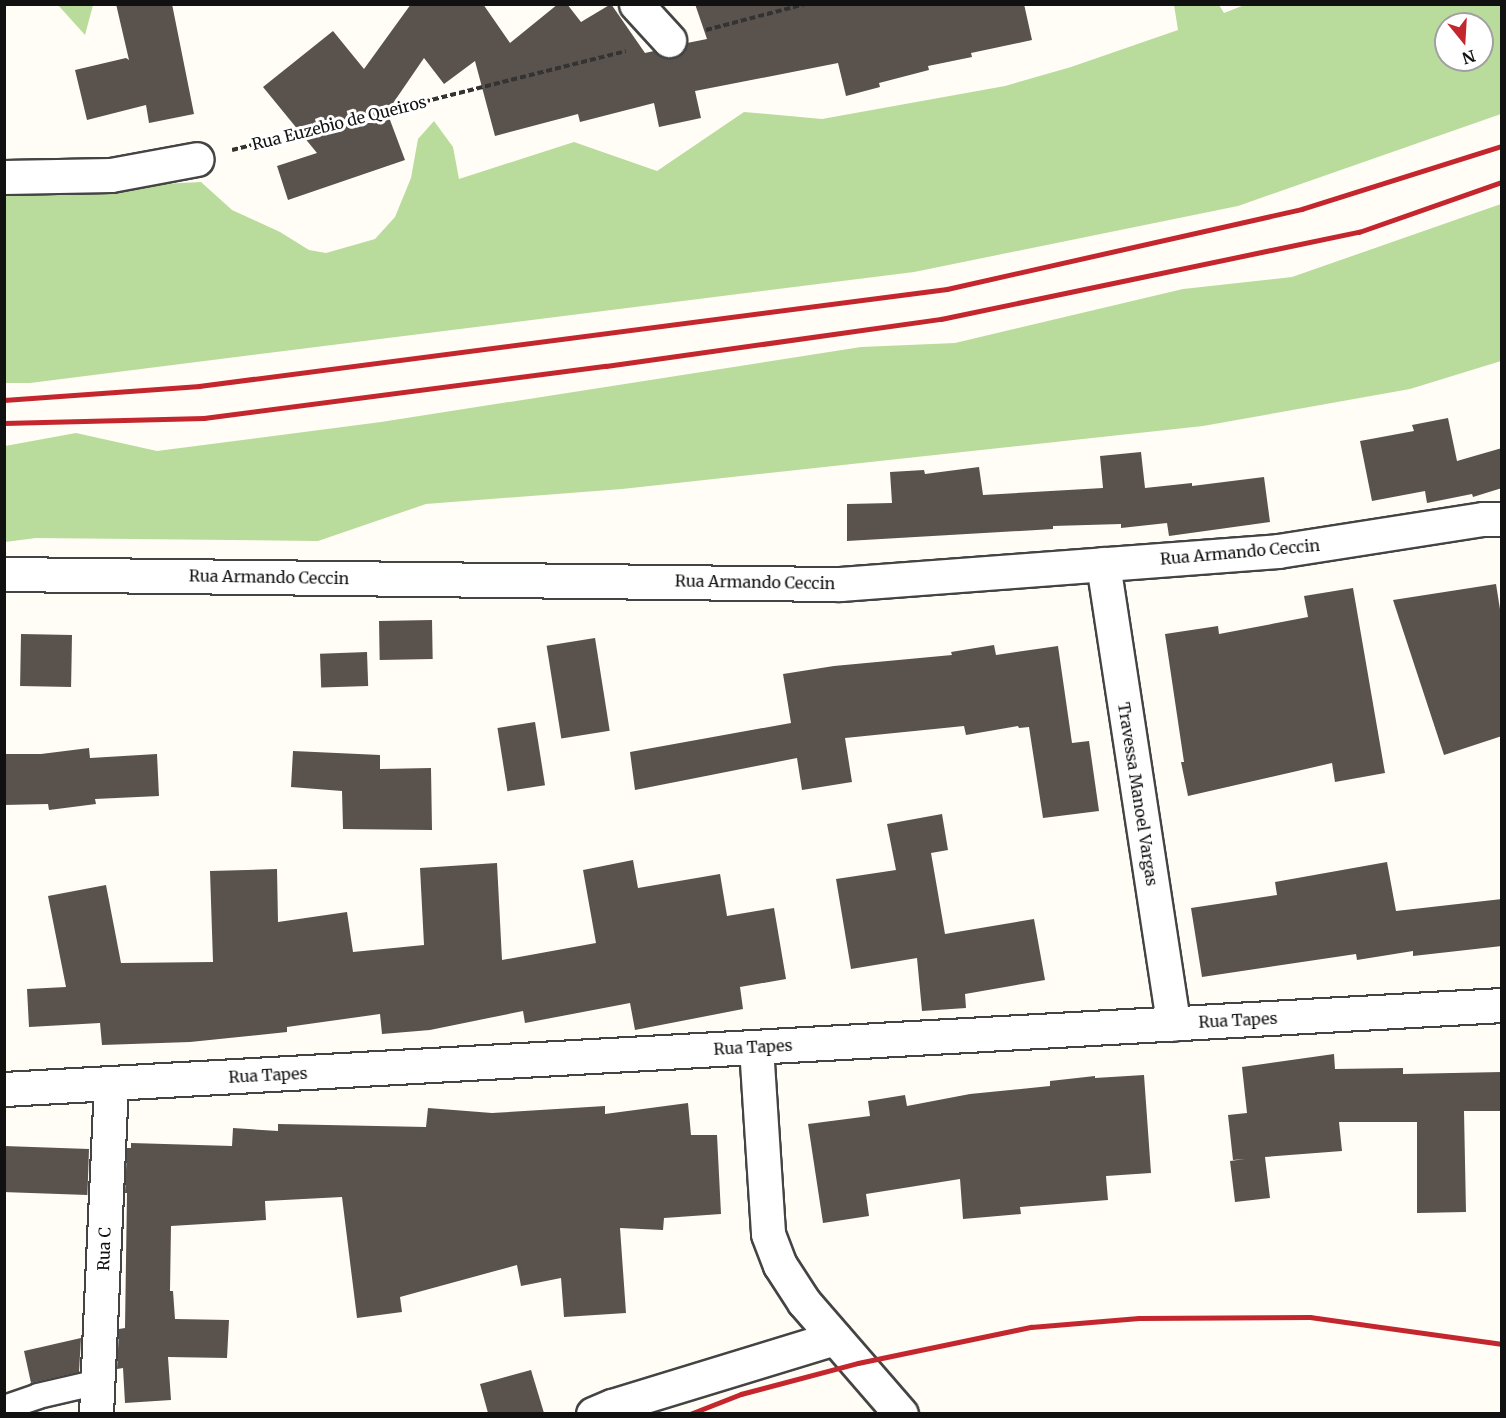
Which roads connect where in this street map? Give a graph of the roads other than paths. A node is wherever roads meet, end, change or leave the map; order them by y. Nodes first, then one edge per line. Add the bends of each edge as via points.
1 (636, 4) edge
2 (669, 40) road end
3 (197, 159) road end
4 (4, 177) edge
5 (1502, 519) edge
6 (1103, 564) junction
7 (4, 574) edge
8 (1502, 1005) edge
9 (1173, 1024) junction
10 (756, 1047) junction
11 (111, 1084) junction
12 (4, 1089) edge
13 (835, 1338) junction
14 (97, 1398) edge
15 (4, 1408) edge
16 (593, 1413) edge
17 (901, 1413) edge

1 - 2 street
3 - 4 street via 111,175
5 - 6 street, Rua Armando Ceccin via 1278,551
6 - 7 street, Rua Armando Ceccin via 840,584
6 - 9 street, Travessa Manoel Vargas
8 - 9 street, Rua Tapes
9 - 10 street, Rua Tapes
10 - 11 street, Rua Tapes
10 - 13 street via 768,1234 780,1265 804,1302
11 - 12 street, Rua Tapes
11 - 14 street, Rua C
13 - 16 street
13 - 17 street
14 - 15 lane via 38,1396

